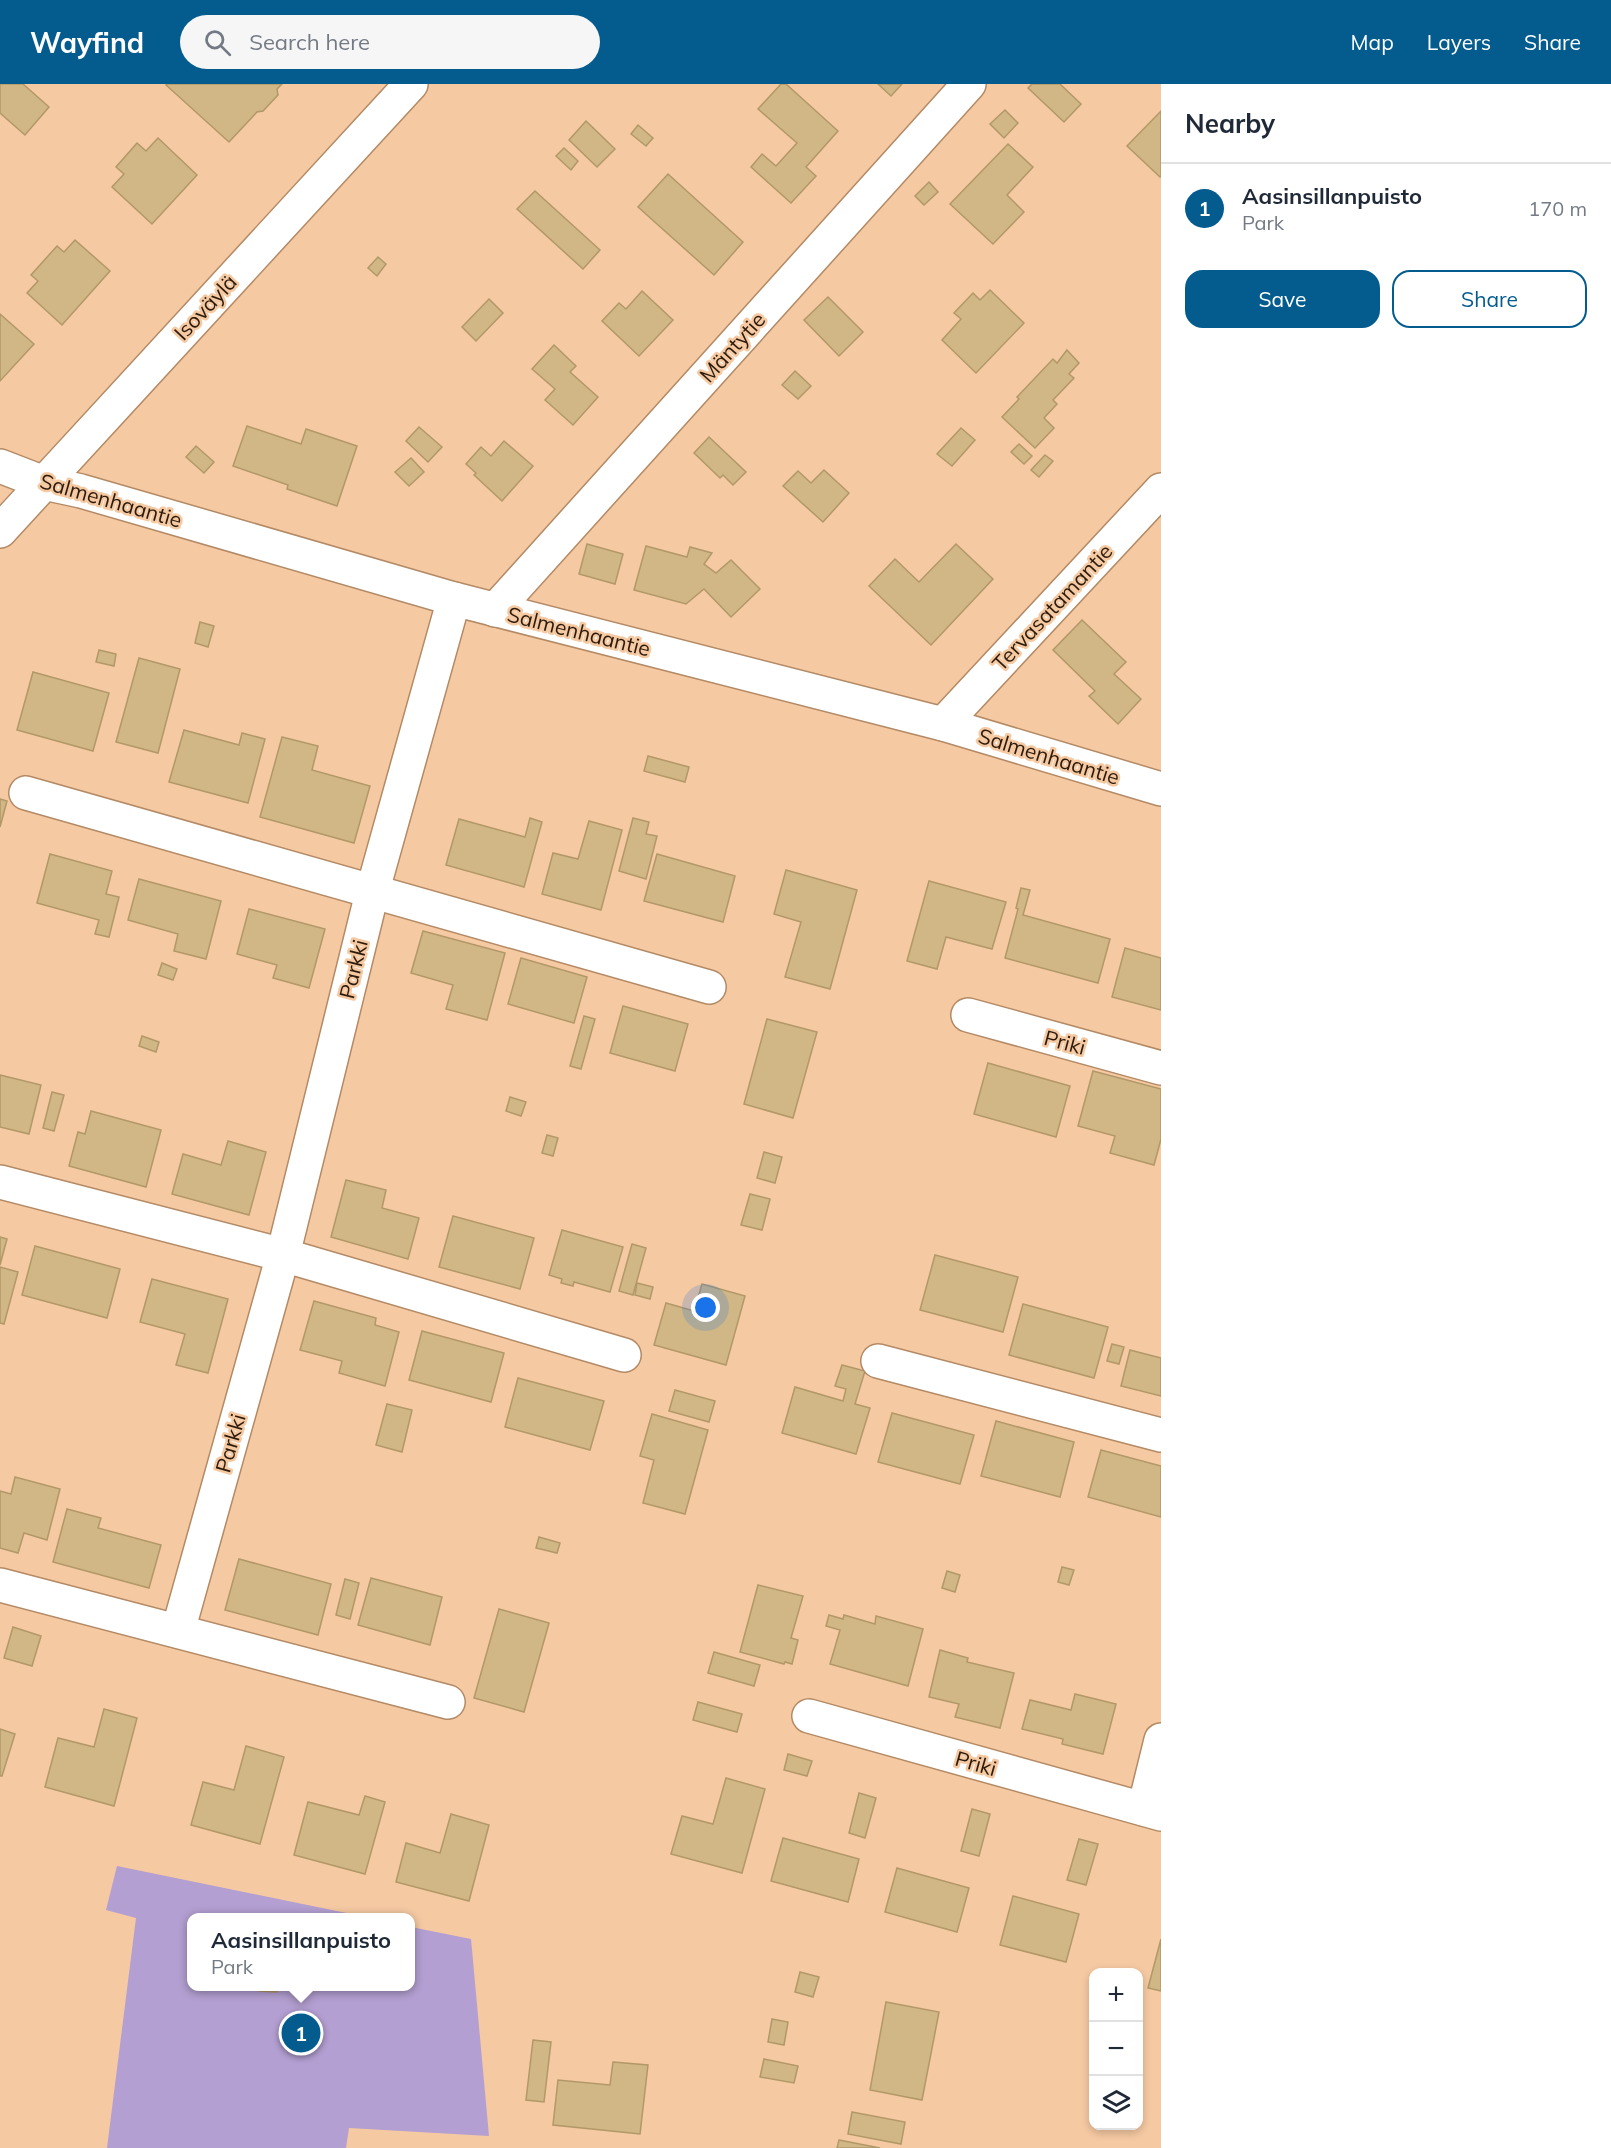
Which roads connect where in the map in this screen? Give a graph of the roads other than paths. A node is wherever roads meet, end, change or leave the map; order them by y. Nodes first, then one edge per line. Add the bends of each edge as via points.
1 (411, 84) edge
2 (969, 84) edge
3 (0, 466) edge
4 (44, 483) junction
5 (1161, 490) edge
6 (0, 531) edge
7 (454, 599) junction
8 (495, 610) junction
9 (943, 724) junction
10 (1161, 789) edge
11 (26, 793) dead end
12 (372, 893) junction
13 (709, 987) dead end
14 (968, 1015) dead end
15 (1161, 1068) edge
16 (0, 1182) edge
17 (283, 1255) junction
18 (624, 1356) dead end
19 (878, 1361) dead end
20 (1161, 1435) edge
21 (0, 1585) edge
22 (178, 1631) junction
23 (448, 1702) dead end
24 (809, 1716) dead end
25 (1161, 1740) edge
26 (1152, 1812) edge

1 - 4 street, Isoväylä
2 - 8 street, Mäntytie
3 - 4 street, Salmenhaantie
4 - 6 street, Isoväylä
4 - 7 street, Salmenhaantie
5 - 9 street, Tervasatamantie
7 - 8 street, Salmenhaantie
7 - 12 street, Parkki
8 - 9 street, Salmenhaantie
9 - 10 street, Salmenhaantie
11 - 12 street
12 - 13 street
12 - 17 street, Parkki
14 - 15 street, Priki
16 - 17 street
17 - 18 street
17 - 22 street, Parkki
19 - 20 street
21 - 22 street
22 - 23 street
24 - 26 street, Priki
25 - 26 street, Priki

